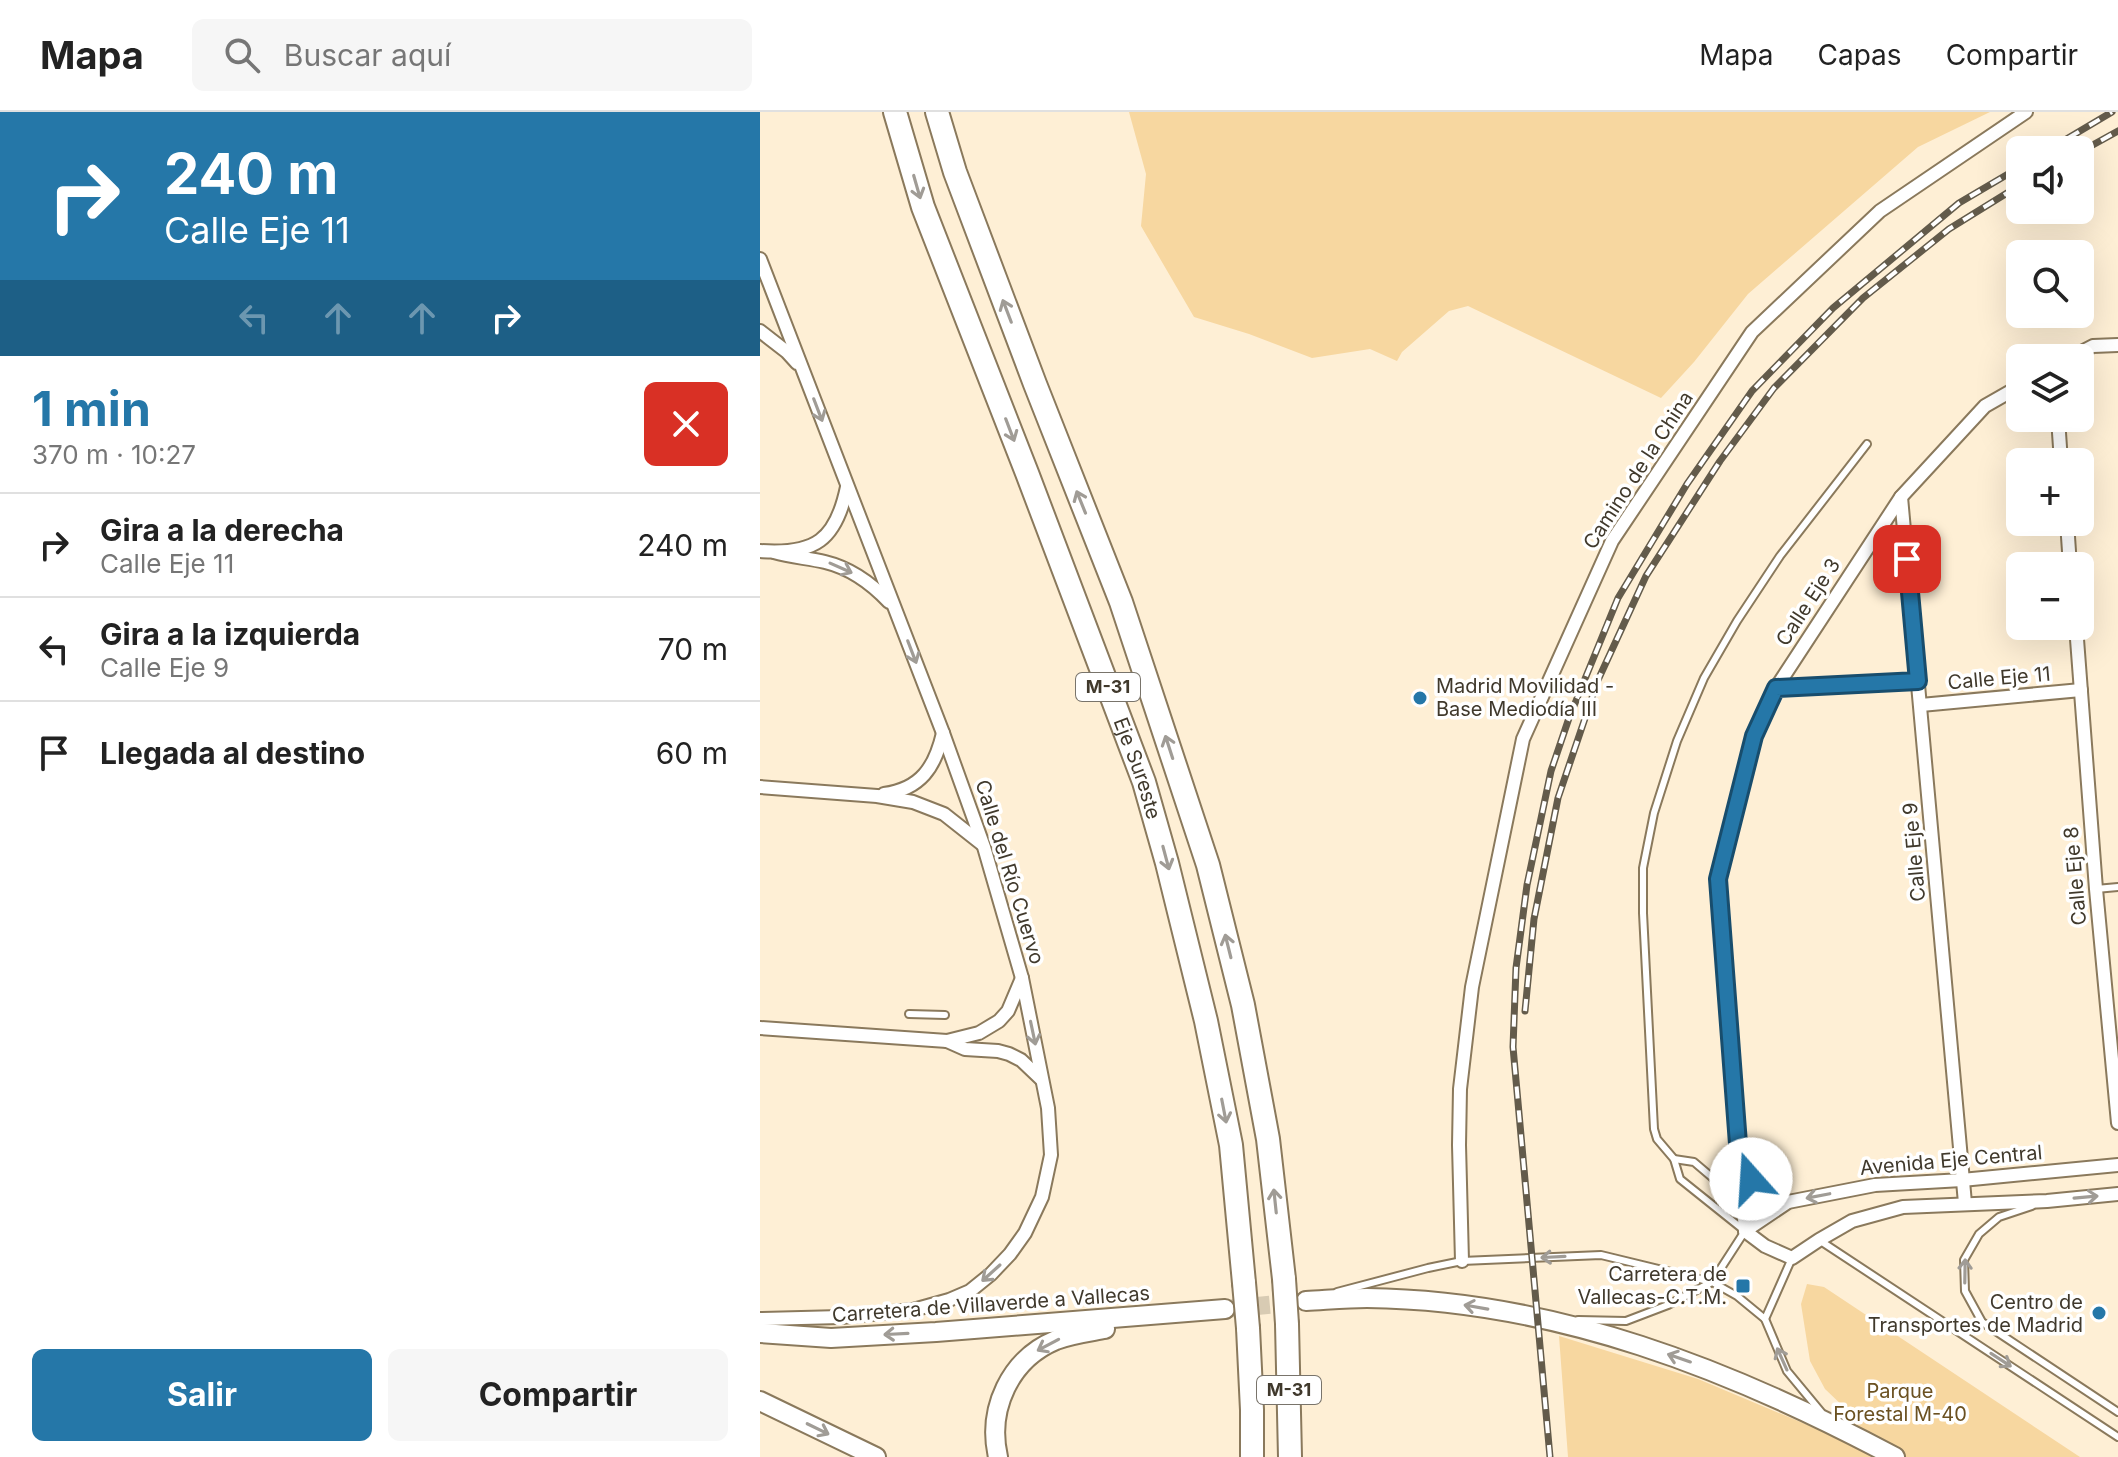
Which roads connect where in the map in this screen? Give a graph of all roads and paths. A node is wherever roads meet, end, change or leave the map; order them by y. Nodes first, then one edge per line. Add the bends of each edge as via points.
1 (895, 112) edge
2 (937, 112) edge
3 (2026, 112) edge
4 (760, 259) edge
5 (760, 331) edge
6 (2118, 345) edge
7 (2094, 346) edge
8 (802, 369) junction
9 (2006, 394) edge
10 (1867, 444) dead end
11 (847, 487) junction
12 (1901, 497) junction
13 (760, 551) edge
14 (774, 552) junction
15 (896, 610) junction
16 (2077, 640) edge
17 (1918, 681) junction
18 (1776, 688) junction
19 (2081, 690) junction
20 (1921, 705) junction
21 (943, 733) junction
22 (760, 787) edge
23 (877, 796) junction
24 (984, 847) junction
25 (2118, 887) edge
26 (2096, 889) junction
27 (1022, 978) junction
28 (909, 1014) dead end
29 (945, 1015) dead end
30 (760, 1028) edge
31 (947, 1041) junction
32 (1043, 1082) junction
33 (2118, 1123) edge
34 (1739, 1157) junction
35 (1674, 1159) junction
36 (2118, 1165) edge
37 (1962, 1180) junction
38 (2118, 1194) edge
39 (1742, 1197) junction
40 (2047, 1201) junction
41 (1788, 1202) junction
42 (1965, 1203) junction
43 (1745, 1231) junction
44 (1819, 1240) junction
45 (1792, 1258) junction
46 (1462, 1261) junction
47 (1712, 1282) junction
48 (1306, 1301) joint
49 (760, 1319) edge
50 (1765, 1319) junction
51 (1553, 1321) junction
52 (760, 1333) edge
53 (760, 1401) edge
54 (2118, 1412) edge
55 (1828, 1421) junction
56 (2118, 1437) edge
57 (876, 1457) edge
58 (998, 1457) edge
59 (1252, 1457) edge
60 (1290, 1457) edge
61 (1895, 1457) edge

1 -> 59 highway, Eje Sureste / M-31, bridge via 923,207 1144,782 1167,863 1231,1145 1248,1328
60 -> 2 highway, Eje Sureste / M-31, bridge via 1284,1279 1268,1139 1243,1005 1208,865 1121,602 955,172
3 - 46 street, Camino de la China via 1880,211 1752,332 1612,541 1523,739 1472,987 1460,1089
4 - 8 street, Calle del Río Cuervo
5 - 8 street
6 - 7 street
8 -> 11 street, Calle del Río Cuervo
9 - 12 street, Calle Eje 3 via 1985,406
10 - 35 lane via 1780,556 1704,678 1654,813 1643,868 1654,1129
11 - 14 street via 838,519 824,538 803,549
11 - 15 street, Calle del Río Cuervo
12 - 17 street, Calle Eje 9
12 - 18 street, Calle Eje 3
13 - 14 street
14 -> 15 street via 849,571
15 -> 21 street, Calle del Río Cuervo
16 - 19 street, Calle Eje 8
17 - 18 street, Calle Eje 11
17 - 20 street, Calle Eje 9
18 - 34 street, Calle Eje 3 via 1754,736 1718,879
19 - 20 street, Calle Eje 11
19 - 26 street, Calle Eje 8
20 - 37 street, Calle Eje 9
21 - 23 street via 936,758 921,779
21 - 24 street, Calle del Río Cuervo
22 - 23 street
23 - 24 street via 944,814
24 - 27 street, Calle del Río Cuervo
25 - 26 lane
26 - 33 street, Calle Eje 8
27 - 31 street via 999,1021 979,1033
27 -> 32 street, Calle del Río Cuervo
28 - 29 lane
30 - 31 street
31 - 32 street via 965,1049 1009,1054
32 -> 49 street, Calle del Río Cuervo via 1051,1155 1042,1197 1025,1233 991,1274 970,1291 913,1310
34 - 39 street, Calle Eje 3
34 - 41 street via 1768,1196
35 - 39 lane via 1694,1162
35 - 43 lane via 1680,1179
36 - 37 street, Avenida Eje Central
37 -> 41 street, Avenida Eje Central via 1875,1185
37 - 42 street, Calle Eje 9
40 -> 38 street
39 - 43 street, Calle Eje 3
40 - 42 street
54 -> 40 lane via 1982,1322 1965,1291 1964,1260 1979,1234 1999,1217
41 - 43 street
42 - 44 street via 1903,1207 1852,1221
43 - 45 street
43 - 47 lane
44 - 45 street
44 -> 56 lane
45 - 50 lane
47 -> 46 lane via 1601,1255
46 - 48 lane
47 - 50 lane
47 - 51 lane via 1626,1321
51 -> 48 main road via 1457,1304 1366,1298
55 -> 50 lane via 1787,1371
55 -> 51 main road via 1711,1369
52 - 58 main road, Carretera de Villaverde a Vallecas via 831,1338 1215,1310 1070,1335 1041,1347 1017,1369 1000,1398 994,1428
53 -> 57 main road
55 - 61 main road

